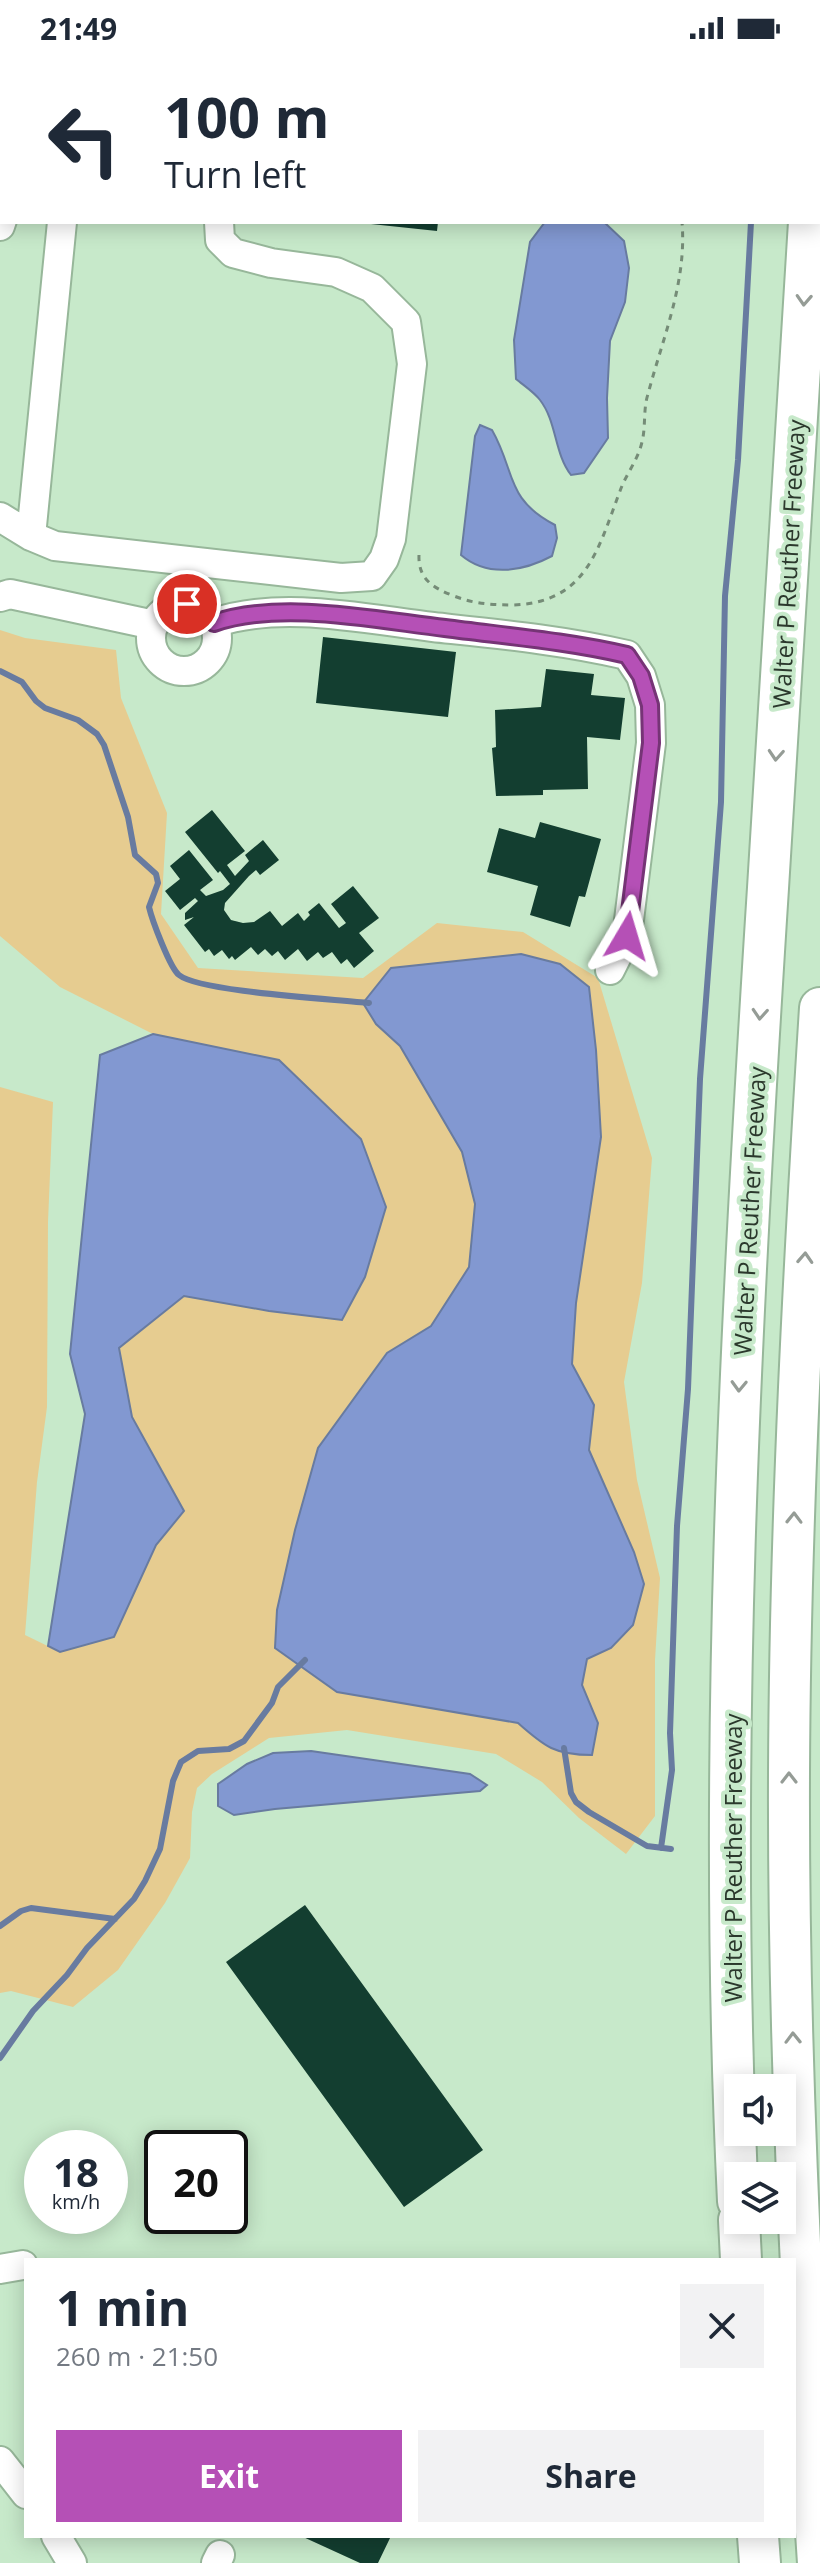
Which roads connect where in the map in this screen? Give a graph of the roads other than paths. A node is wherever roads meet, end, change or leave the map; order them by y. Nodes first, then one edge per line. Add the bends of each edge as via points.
1 (62, 224) edge
2 (219, 224) edge
3 (809, 224) edge
4 (0, 517) edge
5 (31, 536) junction
6 (0, 597) edge
7 (214, 623) junction
8 (154, 625) junction
9 (610, 970) dead end
10 (820, 1008) edge
11 (737, 2162) edge
12 (740, 2234) edge
13 (741, 2258) edge
14 (0, 2461) edge
15 (24, 2491) edge
16 (57, 2538) edge
17 (758, 2538) edge
18 (72, 2563) edge
19 (760, 2563) edge
20 (818, 2563) edge

1 - 5 street
2 - 5 street via 220,240 233,253 336,272 372,288 406,322 412,364 391,539 384,559 372,576 341,578 81,550
3 -> 11 highway, Walter P Reuther Freeway via 739,1383 730,1845
4 - 5 street
6 - 8 street via 10,594
7 - 8 street via 187,604 165,610
7 - 8 street via 213,653 188,671 160,660 151,640
7 - 9 street via 254,613 341,616 579,644 627,655 650,705 651,743 627,936
20 -> 10 highway via 796,2169 789,1773 796,1449
12 - 13 highway
14 - 15 street
16 - 18 street
17 - 19 highway

